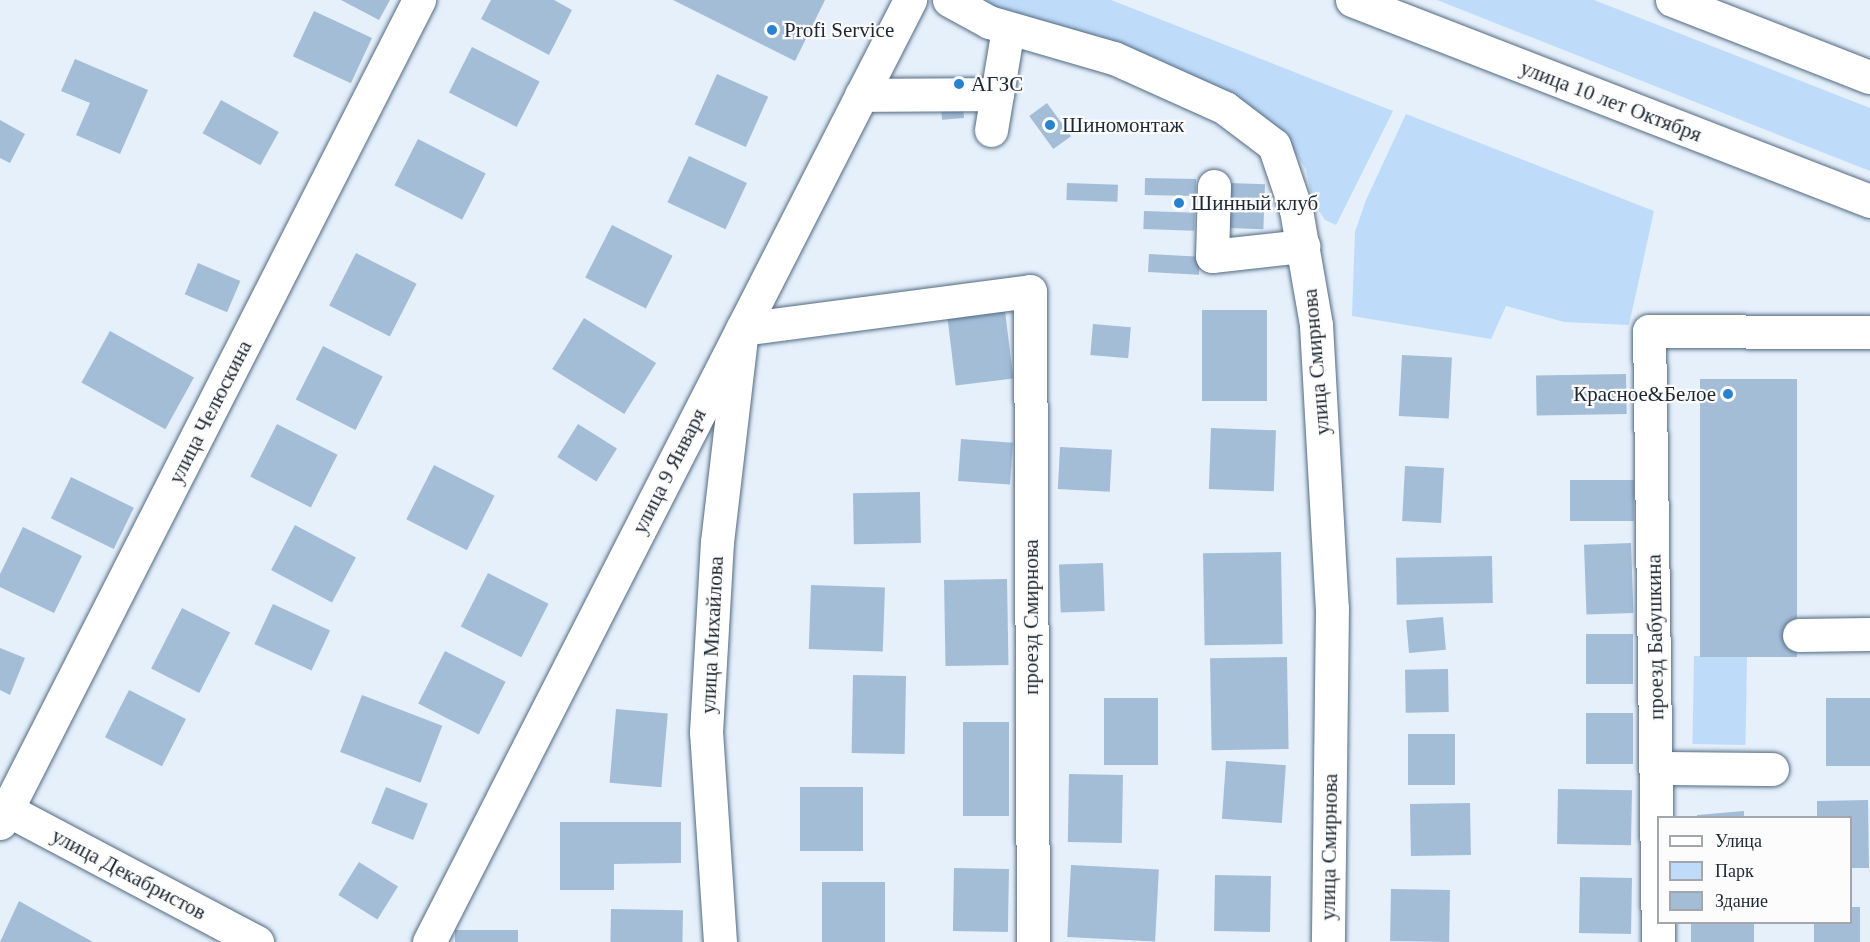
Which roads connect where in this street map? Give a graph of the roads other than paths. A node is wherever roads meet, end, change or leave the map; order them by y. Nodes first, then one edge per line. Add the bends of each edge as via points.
1 (419, 0) edge
2 (909, 0) edge
3 (949, 0) edge
4 (1352, 0) edge
5 (1672, 0) edge
6 (1008, 28) junction
7 (1870, 77) edge
8 (997, 94) junction
9 (861, 95) junction
10 (991, 130) dead end
11 (1214, 186) dead end
12 (1870, 201) edge
13 (1303, 246) junction
14 (742, 329) junction
15 (1870, 332) edge
16 (1870, 634) edge
17 (1799, 635) dead end
18 (1658, 768) junction
19 (1772, 769) dead end
20 (2, 813) edge
21 (1658, 816) edge
22 (1658, 924) edge
23 (257, 942) edge
24 (429, 942) edge
25 (720, 942) edge
26 (1033, 942) edge
27 (1328, 942) edge
28 (1658, 942) edge

1 - 20 street, улица Челюскина
2 - 9 street, улица 9 Января
3 - 6 street, улица Смирнова
4 - 12 street, улица 10 лет Октября
5 - 7 street
6 - 8 street
6 - 13 street, улица Смирнова via 1114,58 1225,108 1274,145 1296,210
8 - 9 street
8 - 10 street
9 - 14 street, улица 9 Января
11 - 13 street via 1212,256
13 - 27 street, улица Смирнова via 1316,325 1332,608
14 - 24 street, улица 9 Января
14 - 25 street, улица Михайлова via 717,542 706,732
14 - 26 street, проезд Смирнова via 1030,291
15 - 18 street, проезд Бабушкина via 1649,331
16 - 17 street
18 - 19 street
18 - 21 street, проезд Бабушкина
20 - 23 street, улица Декабристов
22 - 28 street, проезд Бабушкина

